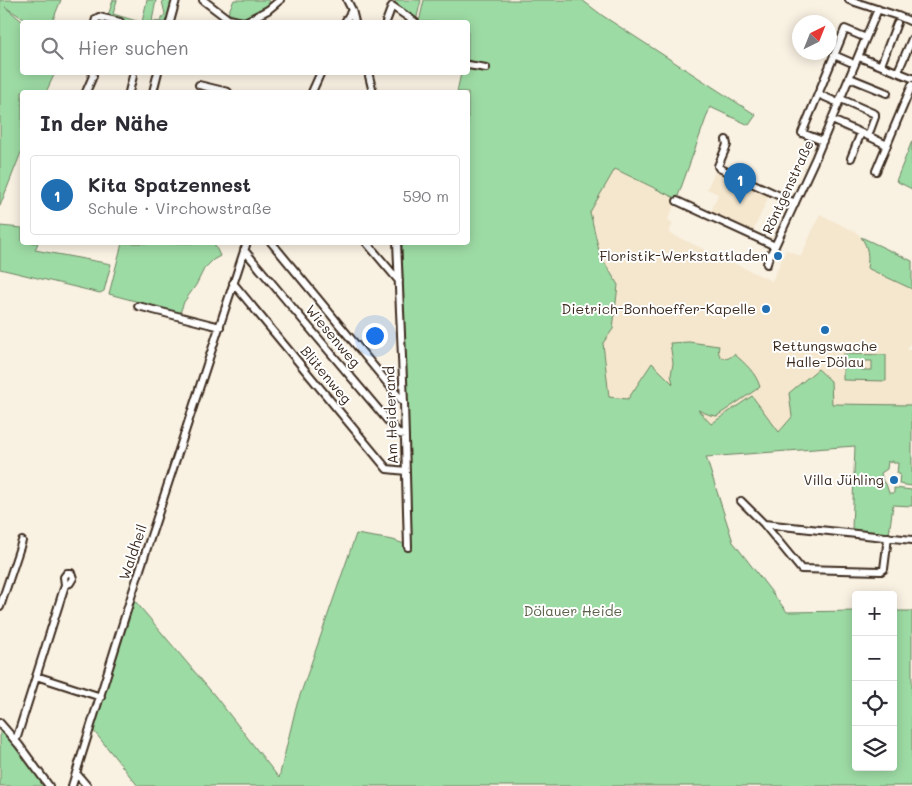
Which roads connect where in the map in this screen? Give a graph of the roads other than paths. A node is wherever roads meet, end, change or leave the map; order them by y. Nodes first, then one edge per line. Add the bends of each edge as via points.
1 (176, 0) edge
2 (203, 0) edge
3 (280, 0) edge
4 (347, 0) edge
5 (849, 0) edge
6 (878, 9) junction
7 (352, 10) junction
8 (96, 20) edge
9 (112, 20) edge
10 (171, 20) edge
11 (236, 20) edge
12 (247, 20) edge
13 (346, 20) edge
14 (354, 20) edge
15 (387, 20) edge
16 (412, 20) edge
17 (912, 22) edge
18 (897, 23) dead end
19 (866, 38) junction
20 (912, 39) edge
21 (837, 48) edge
22 (837, 56) edge
23 (858, 57) junction
24 (832, 60) edge
25 (850, 62) dead end
26 (470, 65) edge
27 (880, 66) junction
28 (486, 68) dead end
29 (896, 72) junction
30 (93, 75) edge
31 (157, 75) edge
32 (320, 75) edge
33 (369, 75) edge
34 (374, 75) edge
35 (133, 76) dead end
36 (850, 78) junction
37 (912, 78) edge
38 (370, 80) junction
39 (199, 85) dead end
40 (912, 85) edge
41 (87, 90) edge
42 (130, 90) edge
43 (154, 90) edge
44 (220, 90) edge
45 (313, 90) edge
46 (372, 90) edge
47 (887, 93) dead end
48 (818, 94) junction
49 (837, 100) junction
50 (832, 120) junction
51 (865, 134) junction
52 (726, 140) dead end
53 (823, 141) junction
54 (887, 144) junction
55 (851, 158) dead end
56 (876, 171) dead end
57 (678, 201) dead end
58 (794, 203) junction
59 (246, 245) edge
60 (273, 245) edge
61 (369, 245) edge
62 (397, 245) edge
63 (775, 246) junction
64 (244, 250) junction
65 (767, 264) dead end
66 (399, 281) junction
67 (233, 284) junction
68 (138, 306) dead end
69 (220, 327) junction
70 (404, 403) junction
71 (405, 435) junction
72 (406, 471) junction
73 (741, 501) dead end
74 (764, 524) junction
75 (888, 537) junction
76 (912, 540) edge
77 (22, 541) dead end
78 (408, 547) dead end
79 (66, 586) dead end
80 (0, 607) edge
81 (36, 676) junction
82 (101, 697) junction
83 (0, 723) edge
84 (15, 740) junction
85 (76, 773) junction
86 (49, 786) edge
87 (72, 786) edge
88 (87, 786) edge

1 - 10 street
2 - 11 street
3 - 12 street
4 - 7 street
5 - 6 street
6 - 17 street
6 - 19 street, Röntgenstraße
7 - 13 street
7 - 14 street
8 - 9 street via 99,17
15 - 16 street via 392,6
18 - 27 street
19 - 21 street via 845,29
19 - 23 street, Röntgenstraße
20 - 29 street
22 - 25 street
23 - 27 street
23 - 36 street, Röntgenstraße
24 - 48 street
26 - 28 street
27 - 29 street
29 - 37 street
30 - 41 street
31 - 43 street
32 - 45 street
33 - 38 street
34 - 38 street
35 - 42 street
36 - 47 street
36 - 49 street, Röntgenstraße
38 - 46 street
39 - 44 street
40 - 54 street
48 - 49 street
48 - 53 street via 802,133
49 - 50 street, Röntgenstraße
49 - 51 street via 875,114
50 - 51 street
50 - 53 street, Röntgenstraße
51 - 54 street
51 - 55 street
52 - 58 street via 719,168
53 - 58 street, Röntgenstraße
54 - 56 street
57 - 63 street
58 - 63 street, Röntgenstraße
59 - 64 street, Waldheil
60 - 70 street
61 - 66 street
62 - 66 street, Am Heiderand
63 - 65 street, Röntgenstraße
64 - 67 street, Waldheil
64 - 71 street, Wiesenweg via 399,434
66 - 70 street, Am Heiderand
67 - 69 street, Waldheil
67 - 72 street, Blütenweg via 387,469
68 - 69 street
69 - 82 street, Waldheil
70 - 71 street, Am Heiderand
71 - 72 street, Am Heiderand
72 - 78 street, Am Heiderand
73 - 74 street
74 - 75 street
74 - 75 street via 801,570 884,570
75 - 76 street
77 - 80 street
79 - 81 street
81 - 82 street
81 - 84 street
82 - 85 street, Waldheil
83 - 84 street
84 - 86 street
85 - 87 street, Waldheil
85 - 88 street

